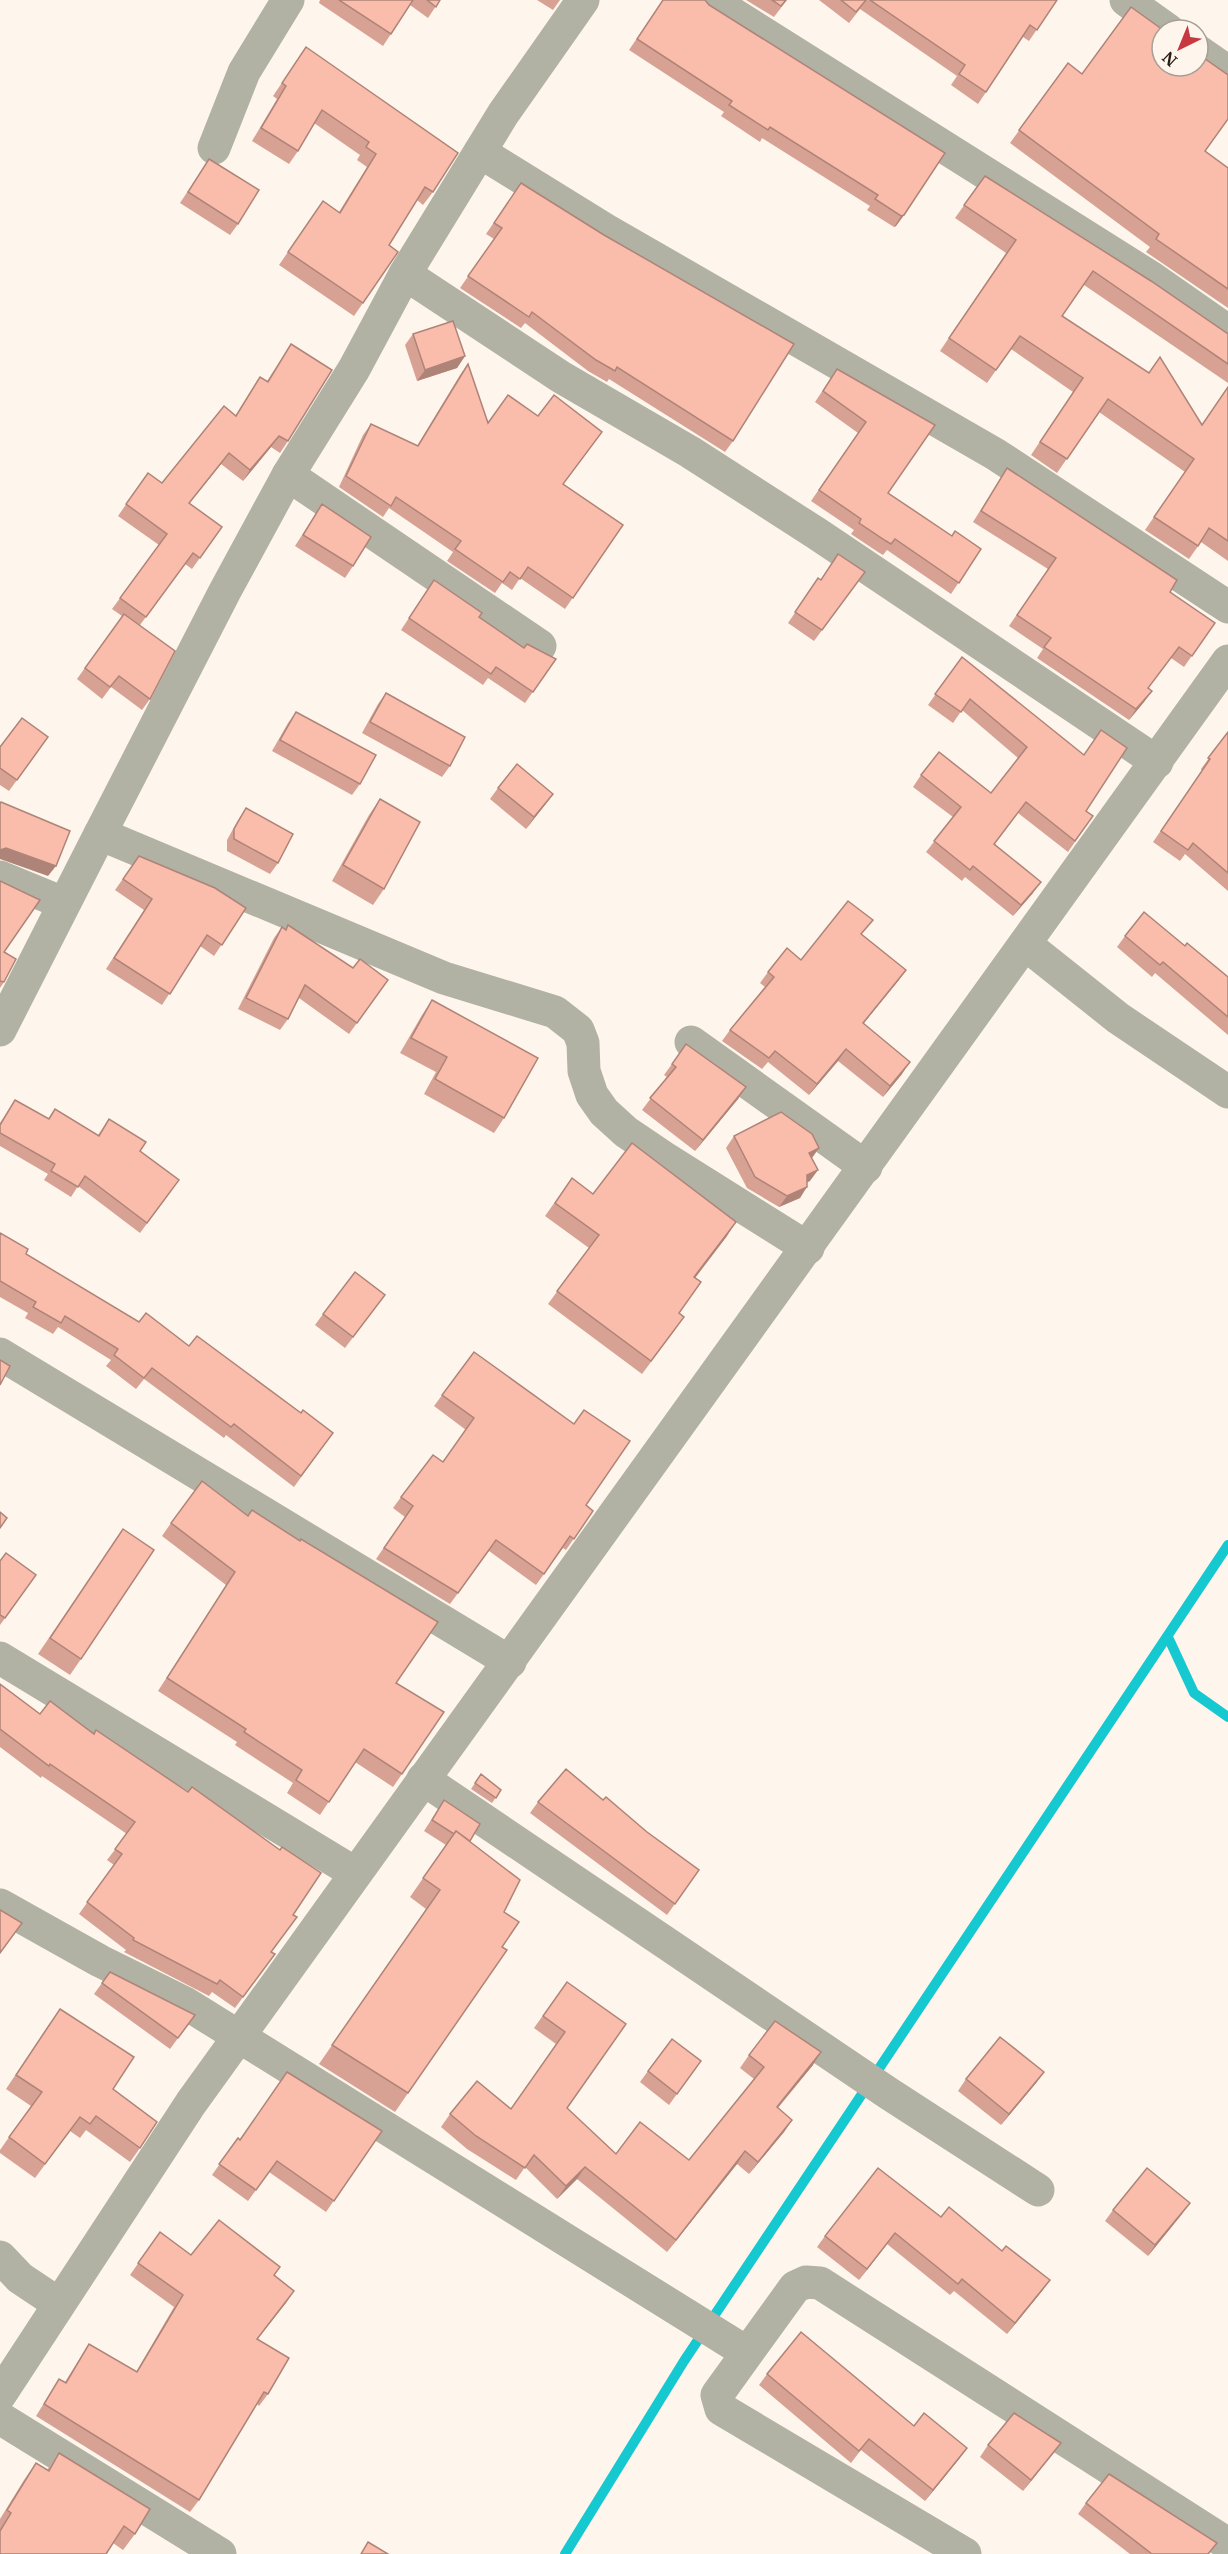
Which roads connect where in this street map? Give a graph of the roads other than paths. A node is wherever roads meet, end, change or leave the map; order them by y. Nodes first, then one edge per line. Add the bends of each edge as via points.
1 (288, 0) edge
2 (583, 0) edge
3 (711, 0) edge
4 (1126, 0) edge
5 (1151, 18) edge
6 (1210, 59) edge
7 (1228, 72) edge
8 (214, 148) dead end
9 (480, 152) junction
10 (405, 274) junction
11 (1228, 331) edge
12 (288, 475) junction
13 (1228, 607) edge
14 (540, 646) dead end
15 (1228, 661) edge
16 (1157, 762) junction
17 (100, 834) junction
18 (0, 877) edge
19 (63, 903) junction
20 (1026, 944) junction
21 (0, 1030) edge
22 (691, 1042) dead end
23 (1228, 1092) edge
24 (866, 1167) junction
25 (808, 1248) junction
26 (0, 1354) edge
27 (0, 1658) edge
28 (510, 1662) junction
29 (423, 1779) junction
30 (355, 1874) junction
31 (0, 1905) edge
32 (238, 2038) junction
33 (1038, 2190) dead end
34 (0, 2258) edge
35 (59, 2304) junction
36 (734, 2345) junction
37 (0, 2395) edge
38 (0, 2418) edge
39 (1228, 2544) edge
40 (220, 2554) edge
41 (965, 2554) edge

1 - 8 street via 244,72
2 - 9 street
3 - 11 street via 1152,278
4 - 5 street
6 - 7 street
9 - 10 street
9 - 13 street via 616,236 994,454
10 - 12 street via 354,369
10 - 16 street via 561,377 768,502
12 - 14 street
12 - 17 street via 176,682
15 - 16 street
16 - 20 street
17 - 19 street
17 - 25 street via 444,978 555,1012 569,1020 583,1043 589,1087 604,1112 663,1157
18 - 19 street
19 - 21 street
20 - 23 street via 1118,1018
20 - 24 street
22 - 24 street
24 - 25 street
25 - 28 street
26 - 28 street
27 - 30 street
28 - 29 street
29 - 30 street
29 - 33 street via 856,2072
30 - 32 street
31 - 32 street via 185,2003
32 - 35 street
32 - 36 street
34 - 35 street via 20,2278
35 - 37 street
36 - 39 street via 795,2287 806,2282 820,2283
36 - 41 street via 717,2395 721,2409
38 - 40 street

